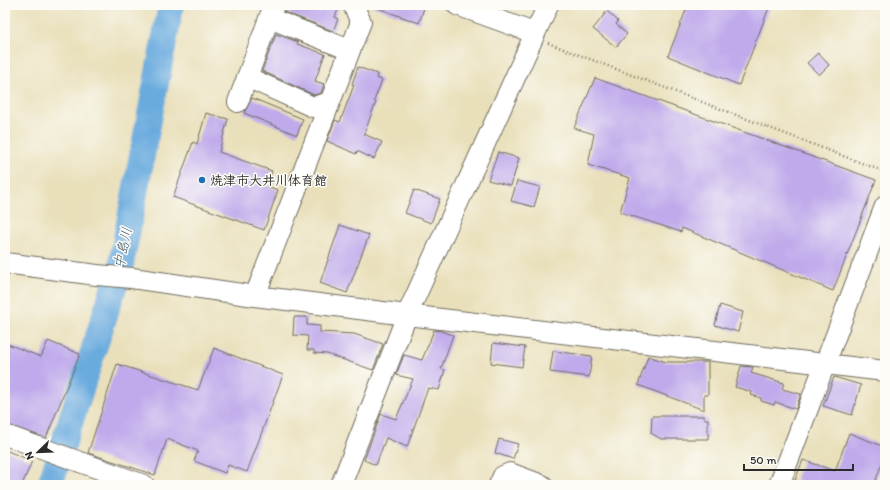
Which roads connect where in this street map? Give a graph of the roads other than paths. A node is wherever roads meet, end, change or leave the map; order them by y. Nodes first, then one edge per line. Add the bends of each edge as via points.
1 (353, 5) edge
2 (457, 5) edge
3 (548, 5) edge
4 (271, 12) edge
5 (534, 35) junction
6 (350, 50) junction
7 (247, 77) junction
8 (238, 102) dead end
9 (330, 102) junction
10 (885, 206) edge
11 (5, 263) edge
12 (255, 296) junction
13 (407, 314) junction
14 (824, 364) junction
15 (885, 371) edge
16 (5, 435) edge
17 (144, 485) edge
18 (341, 485) edge
19 (500, 485) edge
20 (542, 485) edge
21 (779, 485) edge

1 - 6 street via 361,22
2 - 5 street
3 - 5 street
4 - 6 street
4 - 7 street
5 - 13 street
6 - 9 street
7 - 8 street
7 - 9 street via 313,107
9 - 12 street
10 - 14 street
11 - 12 street
12 - 13 street
13 - 14 street
13 - 18 street
14 - 15 street
14 - 21 street
16 - 17 street
19 - 20 street via 503,476 510,473

